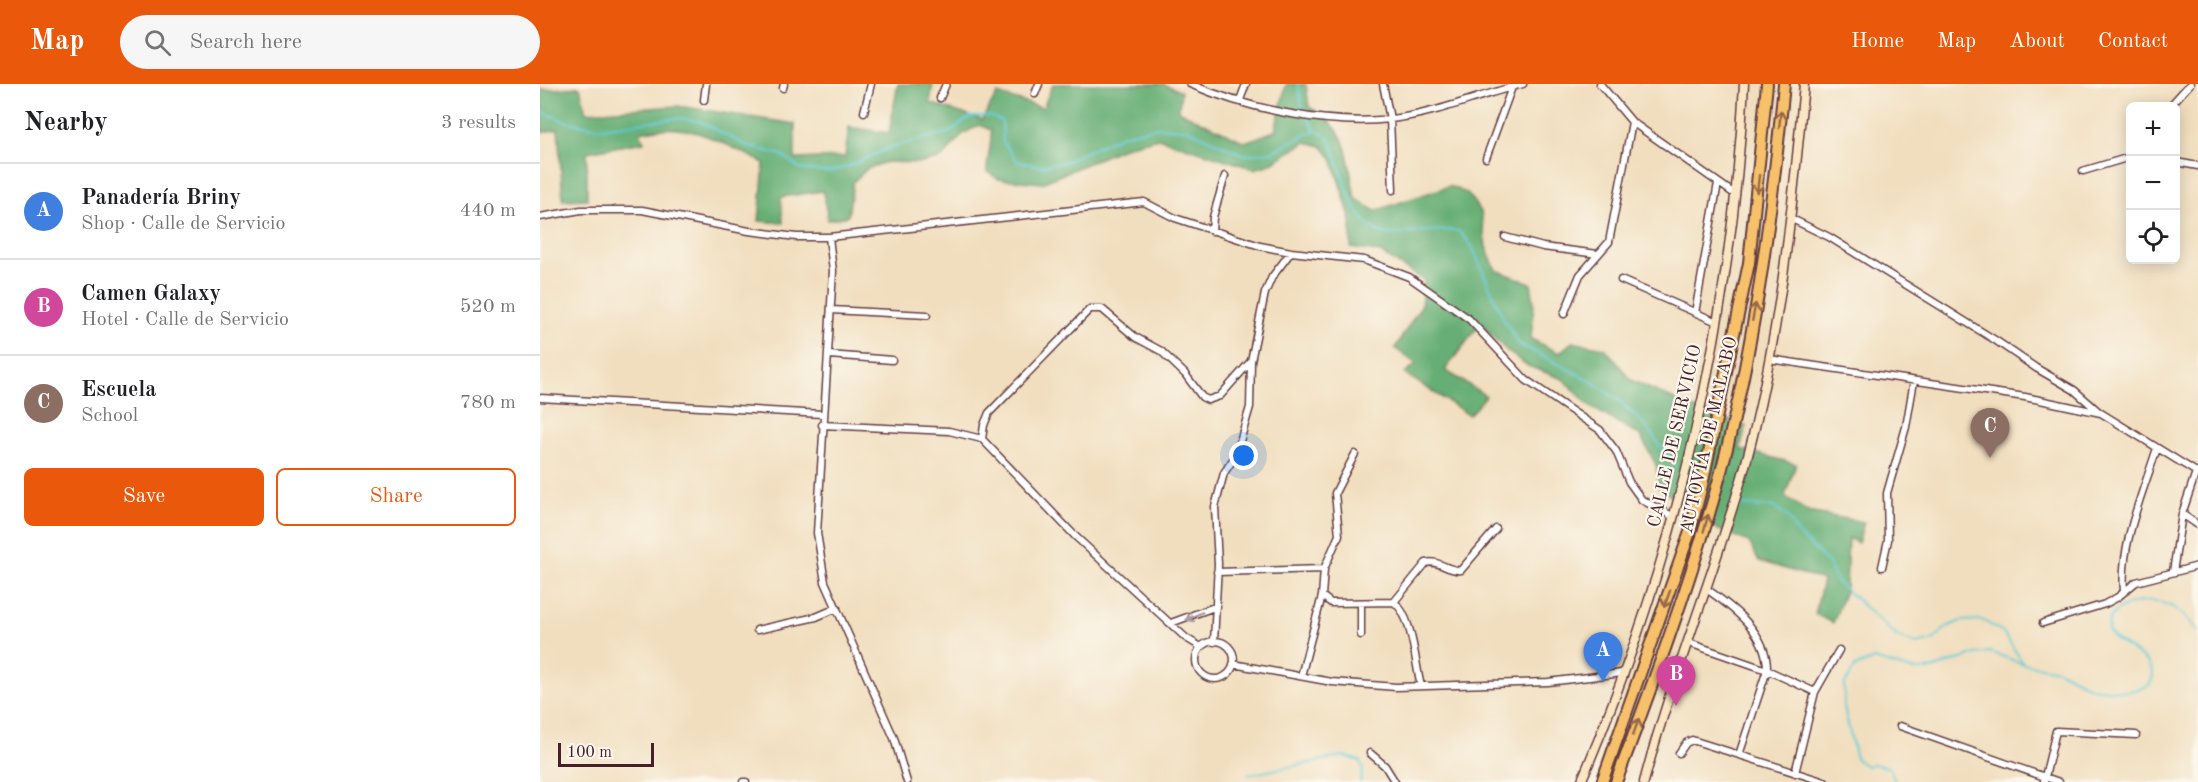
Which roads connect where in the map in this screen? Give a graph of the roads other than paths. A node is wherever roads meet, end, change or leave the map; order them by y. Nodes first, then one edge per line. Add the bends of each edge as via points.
1 (706, 84) edge
2 (871, 84) edge
3 (946, 84) edge
4 (1039, 84) edge
5 (1190, 84) edge
6 (1246, 84) edge
7 (1383, 84) edge
8 (1523, 84) edge
9 (1600, 84) edge
10 (1744, 84) edge
11 (1767, 84) edge
12 (1784, 84) edge
13 (1804, 84) edge
14 (2190, 84) edge
15 (1511, 85) edge
16 (1035, 94) dead end
17 (940, 98) dead end
18 (704, 100) dead end
19 (1240, 100) junction
20 (2174, 102) edge
21 (864, 112) dead end
22 (1390, 120) junction
23 (1632, 122) junction
24 (1486, 158) dead end
25 (2126, 158) edge
26 (2180, 163) edge
27 (2198, 166) edge
28 (2083, 171) dead end
29 (1225, 176) dead end
30 (1718, 183) junction
31 (1393, 190) dead end
32 (1736, 196) junction
33 (540, 217) edge
34 (1792, 219) junction
35 (1212, 231) junction
36 (829, 237) junction
37 (1504, 237) dead end
38 (1291, 252) junction
39 (1598, 254) junction
40 (1621, 280) dead end
41 (831, 310) junction
42 (1695, 313) junction
43 (1564, 314) dead end
44 (927, 315) dead end
45 (1717, 322) junction
46 (829, 355) junction
47 (1769, 359) junction
48 (892, 360) dead end
49 (1251, 361) junction
50 (1914, 381) junction
51 (540, 398) edge
52 (2101, 413) junction
53 (822, 414) junction
54 (822, 425) junction
55 (982, 439) junction
56 (2157, 448) junction
57 (1355, 454) dead end
58 (2197, 472) edge
59 (2182, 514) junction
60 (1674, 517) junction
61 (2198, 525) edge
62 (1496, 530) dead end
63 (2198, 566) edge
64 (1881, 567) dead end
65 (1324, 569) junction
66 (1217, 572) junction
67 (2173, 572) junction
68 (1708, 590) junction
69 (2124, 591) junction
70 (1322, 596) junction
71 (1394, 602) junction
72 (1360, 603) junction
73 (1216, 606) junction
74 (837, 608) junction
75 (2043, 623) dead end
76 (1171, 624) junction
77 (757, 630) dead end
78 (1360, 635) dead end
79 (1214, 642) junction
80 (1689, 643) junction
81 (1201, 647) junction
82 (1839, 650) dead end
83 (1233, 664) junction
84 (1767, 670) junction
85 (1301, 676) junction
86 (1621, 677) junction
87 (1420, 687) junction
88 (1815, 692) junction
89 (1899, 726) dead end
90 (2136, 735) dead end
91 (1370, 753) dead end
92 (1679, 753) dead end
93 (1739, 755) junction
94 (1796, 773) junction
95 (2044, 780) edge
96 (907, 782) edge
97 (1395, 782) edge
98 (1581, 782) edge
99 (1602, 782) edge
100 (1616, 782) edge
101 (1644, 782) edge
102 (1825, 782) edge
103 (2059, 782) edge

1 - 18 street
2 - 21 street
3 - 17 street
4 - 16 street
5 - 19 street
6 - 19 street
7 - 22 street
8 - 15 street
9 - 23 street
10 - 32 street, CALLE DE SERVICIO
11 -> 99 highway, AUTOVÍA DE MALABO via 1749,263 1703,481 1690,532
100 -> 12 highway, AUTOVÍA DE MALABO via 1687,586 1717,488 1764,263
13 - 34 street
14 - 20 street
15 - 22 street
15 - 24 street
19 - 22 street via 1303,117
22 - 31 street
23 - 30 street
23 - 39 street via 1609,242
25 - 28 street
26 - 27 street
29 - 35 street
30 - 32 street
30 - 42 street
32 - 45 street, CALLE DE SERVICIO
33 - 36 street via 581,210 642,210 748,231
34 - 47 street
34 - 52 street via 1829,237 1995,340 2074,390
35 - 36 street via 1144,202 1135,202
35 - 38 street
36 - 41 street via 833,271
37 - 39 street
38 - 49 street via 1265,293
38 - 60 street via 1346,257 1386,267 1451,304 1526,380 1600,430 1642,500
39 - 43 street via 1580,274
40 - 42 street
41 - 44 street
41 - 46 street
42 - 45 street
45 - 60 street, CALLE DE SERVICIO
46 - 48 street
46 - 53 street
47 - 50 street
47 - 68 street via 1744,468
49 - 55 street via 1220,396 1208,400 1161,351 1135,337 1102,309 1090,309 989,413
49 - 66 street via 1250,407 1236,455 1224,472 1215,507
50 - 52 street
50 - 64 street via 1887,493 1888,540
51 - 53 street
52 - 56 street
53 - 54 street
54 - 55 street via 949,431
54 - 74 street via 817,533 825,582
55 - 76 street via 1075,536
56 - 58 street
56 - 69 street via 2130,534 2122,575
57 - 65 street via 1335,493 1339,535
58 - 59 street
59 - 61 street
59 - 67 street
60 - 86 street, CALLE DE SERVICIO
62 - 71 street via 1461,570 1426,563
63 - 67 street
65 - 66 street
65 - 70 street
66 - 73 street
67 - 69 street via 2136,582
68 - 80 street
68 - 84 street via 1728,604 1758,636 1767,657
69 - 75 street via 2104,604
70 - 72 street via 1331,603
70 - 85 street
71 - 72 street
71 - 87 street via 1401,607 1410,633
72 - 78 street
73 -> 76 street
73 - 79 street
74 - 77 street via 816,617
74 - 96 street via 894,738
76 - 81 street
79 - 81 street
79 - 83 street via 1229,648
80 - 84 street
80 - 101 street
81 - 83 street via 1197,664 1208,678 1224,676
82 - 88 street
83 - 85 street
84 - 88 street
84 - 93 street
85 - 87 street
86 - 87 street
86 - 98 street, CALLE DE SERVICIO
88 - 94 street
89 - 95 street
90 - 95 street via 2056,730
91 - 97 street
92 - 93 street via 1692,740
93 - 94 street
94 - 102 street
95 - 103 street

